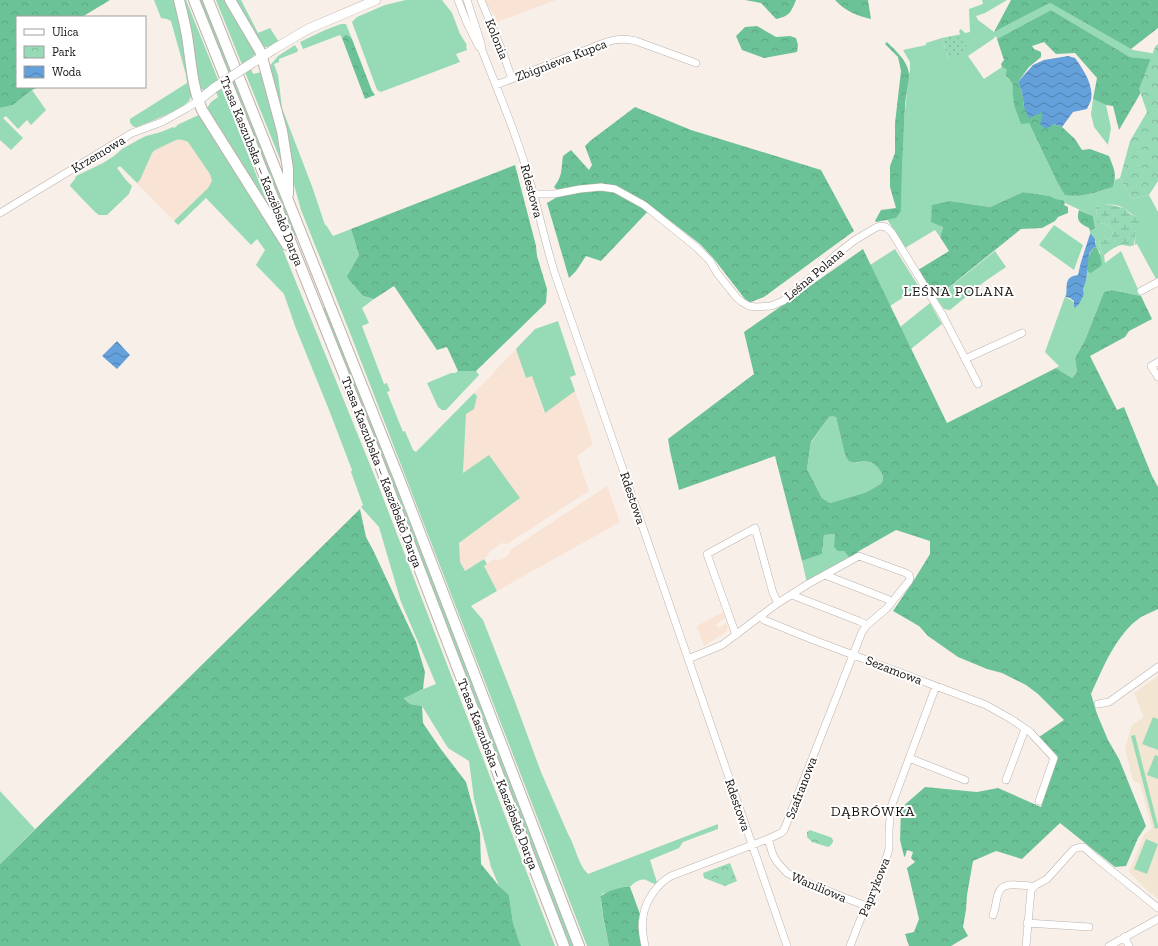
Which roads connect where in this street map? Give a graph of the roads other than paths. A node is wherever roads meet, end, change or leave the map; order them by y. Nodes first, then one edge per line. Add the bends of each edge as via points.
1 (179, 0) edge
2 (194, 0) edge
3 (208, 0) edge
4 (230, 0) edge
5 (376, 0) edge
6 (458, 0) edge
7 (467, 0) edge
8 (481, 0) edge
9 (482, 50) junction
10 (262, 57) junction
11 (696, 62) dead end
12 (512, 79) junction
13 (496, 85) junction
14 (198, 101) junction
15 (533, 194) junction
16 (287, 198) junction
17 (0, 213) edge
18 (301, 267) junction
19 (1158, 282) edge
20 (1141, 291) dead end
21 (1022, 333) dead end
22 (966, 359) junction
23 (1158, 362) edge
24 (1158, 377) edge
25 (978, 384) dead end
26 (825, 575) junction
27 (792, 595) junction
28 (892, 602) junction
29 (778, 603) junction
30 (760, 616) junction
31 (867, 625) junction
32 (736, 635) junction
33 (853, 654) junction
34 (688, 659) junction
35 (1158, 668) edge
36 (936, 686) junction
37 (1098, 704) dead end
38 (1025, 728) junction
39 (909, 758) junction
40 (965, 780) dead end
41 (1006, 780) dead end
42 (1039, 800) dead end
43 (768, 839) junction
44 (752, 845) junction
45 (1034, 886) junction
46 (866, 906) junction
47 (1158, 908) edge
48 (993, 915) dead end
49 (1158, 919) edge
50 (1027, 923) junction
51 (1089, 928) dead end
52 (1124, 937) junction
53 (564, 946) edge
54 (579, 946) edge
55 (645, 946) edge
56 (787, 946) edge
57 (850, 946) edge
58 (1026, 946) edge
59 (1108, 946) edge
60 (1129, 946) edge

1 - 14 highway
2 - 18 highway, Trasa Kaszubska – Kaszëbskô Darga
3 - 16 highway, Trasa Kaszubska – Kaszëbskô Darga
4 - 10 highway
5 - 10 main road via 308,29
6 - 9 street, Rdestowa
7 - 9 street, Rdestowa
8 - 12 street, Kolonia via 504,53
9 - 13 street, Rdestowa
10 - 14 main road, bridge
10 - 16 highway via 283,139 288,169
11 - 12 street, Zbigniewa Kupca via 636,41 618,39
12 - 13 street, Zbigniewa Kupca
13 - 15 street, Rdestowa
14 - 17 street, Krzemowa via 162,122 132,133
14 - 18 highway
15 - 22 street, Leśna Polana via 554,194 601,187 615,189 644,205 696,247 710,261 737,298 749,306 756,307 771,306 783,300 855,240 880,226 886,227 943,316
15 - 34 street, Rdestowa via 555,274
16 - 54 highway, Trasa Kaszubska – Kaszëbskô Darga via 397,473
18 - 53 highway, Trasa Kaszubska – Kaszëbskô Darga
19 - 20 street
21 - 22 street
22 - 25 street, Leśna Polana
23 - 24 street via 1151,366
26 - 27 street, Szafranowa
26 - 28 street
26 - 28 street, Szafranowa via 859,556 906,573 909,575 909,581
27 - 29 street, Szafranowa
27 - 31 street
28 - 31 street, Szafranowa
29 - 30 street, Szafranowa
29 - 32 street via 755,528 707,554
30 - 32 street, Szafranowa
30 - 33 street, Sezamowa via 764,620
31 - 33 street, Szafranowa
32 - 34 street, Szafranowa via 722,645
33 - 36 street, Sezamowa
33 - 43 street, Szafranowa via 787,825 781,833
34 - 44 street, Rdestowa
35 - 37 street via 1109,702
36 - 38 street, Sezamowa via 986,705
36 - 39 street, Paprykowa
38 - 41 street
38 - 42 street, Sezamowa via 1054,758
39 - 40 street
39 - 46 street, Paprykowa via 891,807 889,849
43 - 44 street, Szafranowa
43 - 46 street, Waniliowa via 773,855 787,873
44 - 55 street, Szafranowa via 671,876 660,884 651,896 644,913 642,934
44 - 56 street, Rdestowa
45 - 47 street via 1047,879 1074,849 1081,847
45 - 48 street via 1006,885 997,894
45 - 50 street via 1030,896
46 - 57 street, Paprykowa
49 - 52 street
50 - 51 street
50 - 58 street
52 - 59 street
52 - 60 street

